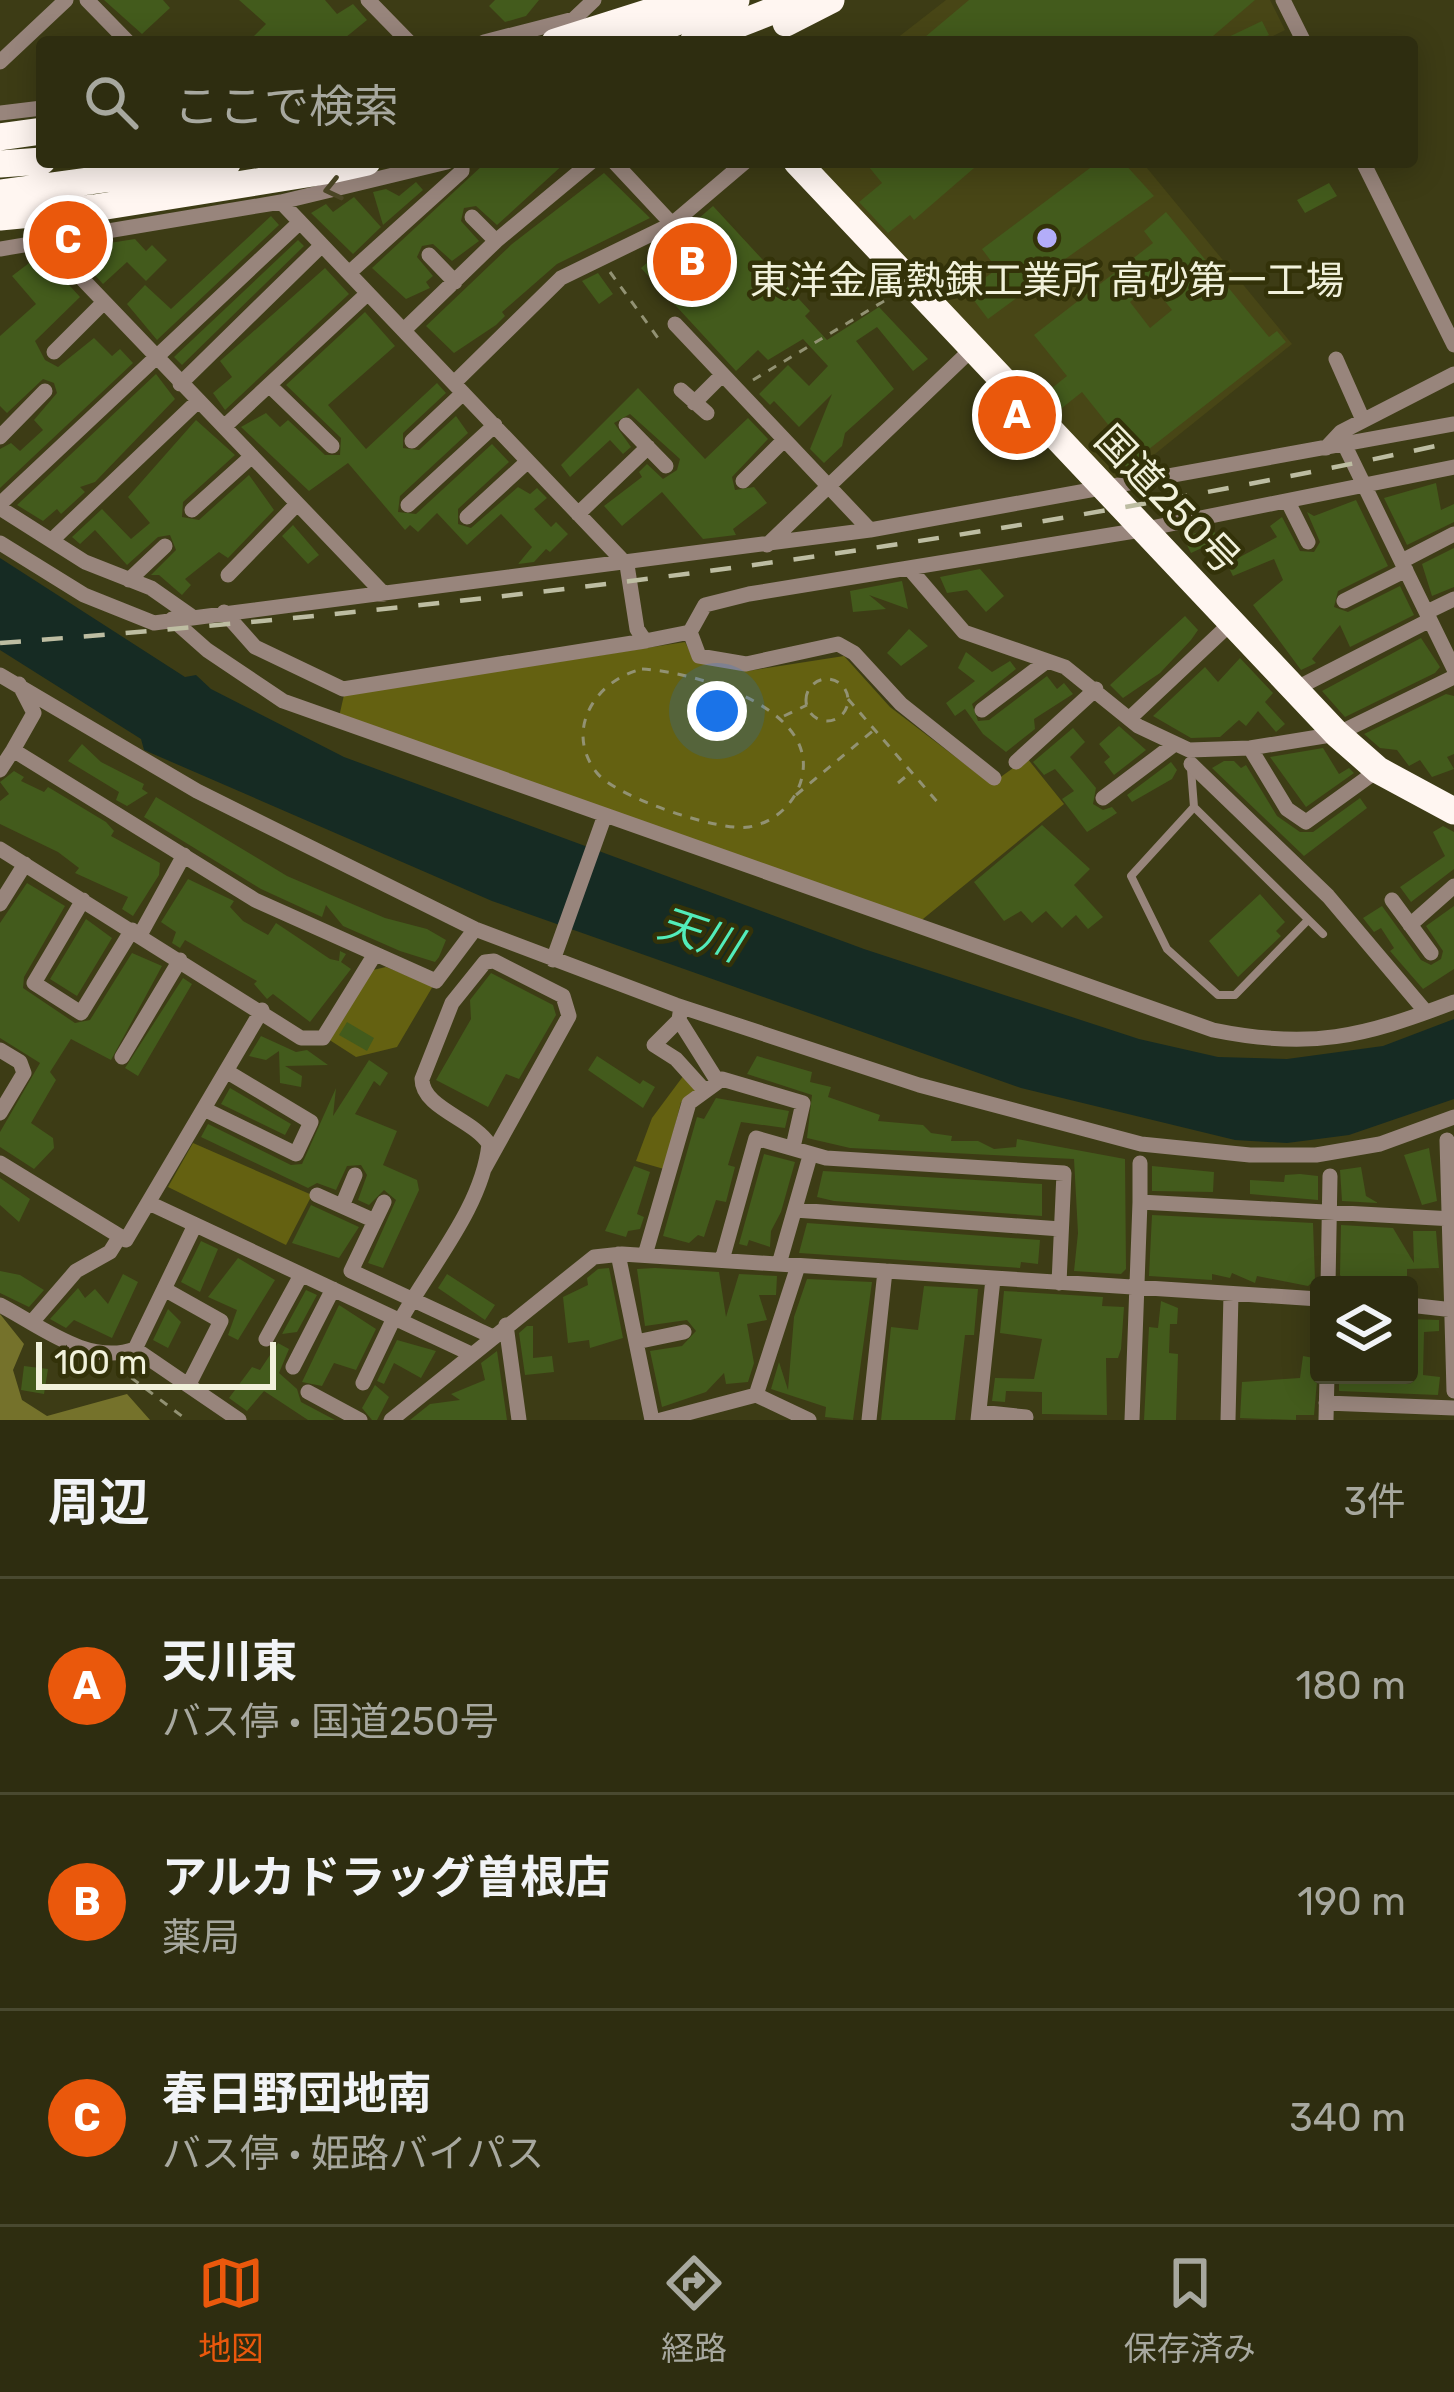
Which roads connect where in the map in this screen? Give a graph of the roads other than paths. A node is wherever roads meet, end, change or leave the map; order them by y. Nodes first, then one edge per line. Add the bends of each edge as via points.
1 (66, 0) edge
2 (87, 0) edge
3 (368, 0) edge
4 (594, 0) edge
5 (688, 0) edge
6 (736, 0) edge
7 (800, 0) edge
8 (831, 0) edge
9 (1283, 0) edge
10 (642, 17) junction
11 (556, 35) edge
12 (122, 36) edge
13 (403, 36) edge
14 (638, 36) edge
15 (666, 36) edge
16 (708, 36) edge
17 (756, 36) edge
18 (1301, 36) edge
19 (4, 50) edge
20 (0, 113) edge
21 (36, 116) edge
22 (36, 117) edge
23 (0, 137) edge
24 (36, 161) edge
25 (0, 164) edge
26 (41, 168) edge
27 (184, 168) edge
28 (413, 168) edge
29 (424, 168) edge
30 (462, 168) edge
31 (584, 168) edge
32 (620, 168) edge
33 (738, 168) edge
34 (803, 168) edge
35 (1366, 168) edge
36 (370, 175) edge
37 (0, 193) edge
38 (281, 202) junction
39 (0, 217) edge
40 (472, 217) dead end
41 (300, 222) junction
42 (673, 224) junction
43 (44, 239) junction
44 (496, 241) junction
45 (322, 245) junction
46 (0, 249) edge
47 (430, 255) dead end
48 (349, 273) junction
49 (455, 282) junction
50 (368, 293) junction
51 (103, 303) junction
52 (675, 324) road end
53 (404, 331) junction
54 (1454, 345) edge
55 (972, 349) junction
56 (54, 352) dead end
57 (154, 357) junction
58 (1336, 359) dead end
59 (1454, 374) edge
60 (722, 375) junction
61 (180, 384) junction
62 (269, 386) junction
63 (458, 388) junction
64 (45, 391) dead end
65 (198, 401) junction
66 (694, 402) dead end
67 (1363, 420) junction
68 (1454, 424) edge
69 (495, 425) junction
70 (626, 425) dead end
71 (224, 427) junction
72 (0, 436) edge
73 (784, 440) junction
74 (412, 441) dead end
75 (332, 446) dead end
76 (1345, 446) junction
77 (648, 447) junction
78 (1324, 450) junction
79 (252, 456) junction
80 (528, 460) junction
81 (666, 466) dead end
82 (1454, 467) edge
83 (743, 481) dead end
84 (826, 486) junction
85 (1365, 487) junction
86 (1106, 492) junction
87 (1288, 502) junction
88 (297, 504) junction
89 (408, 505) dead end
90 (0, 506) edge
91 (192, 510) dead end
92 (578, 514) junction
93 (467, 517) dead end
94 (870, 530) junction
95 (1141, 530) junction
96 (1454, 534) edge
97 (52, 540) junction
98 (1308, 542) dead end
99 (0, 543) edge
100 (767, 545) junction
101 (164, 546) dead end
102 (627, 565) junction
103 (1404, 565) junction
104 (909, 568) junction
105 (228, 574) dead end
106 (130, 580) junction
107 (384, 594) junction
108 (1454, 599) edge
109 (1344, 601) dead end
110 (224, 612) junction
111 (191, 616) junction
112 (1428, 616) junction
113 (172, 619) junction
114 (1231, 622) junction
115 (690, 632) junction
116 (645, 641) junction
117 (1047, 661) junction
118 (1454, 673) edge
119 (0, 675) edge
120 (18, 681) junction
121 (1096, 689) junction
122 (1295, 689) junction
123 (982, 710) dead end
124 (1130, 718) junction
125 (1336, 734) junction
126 (1250, 748) junction
127 (13, 749) junction
128 (1184, 753) junction
129 (1016, 762) dead end
130 (0, 770) edge
131 (1378, 770) junction
132 (994, 778) dead end
133 (1102, 798) dead end
134 (1194, 807) junction
135 (1454, 811) edge
136 (604, 814) junction
137 (0, 849) edge
138 (184, 855) junction
139 (25, 864) junction
140 (1454, 886) edge
141 (83, 900) junction
142 (1392, 900) dead end
143 (0, 904) edge
144 (1308, 920) junction
145 (1410, 925) junction
146 (475, 929) junction
147 (136, 932) junction
148 (1323, 934) dead end
149 (1431, 953) dead end
150 (375, 954) junction
151 (180, 960) junction
152 (554, 960) junction
153 (1454, 1002) edge
154 (262, 1010) junction
155 (1426, 1012) junction
156 (680, 1013) junction
157 (0, 1050) edge
158 (122, 1057) dead end
159 (226, 1071) junction
160 (712, 1087) junction
161 (204, 1109) junction
162 (0, 1113) edge
163 (1454, 1117) edge
164 (1448, 1140) dead end
165 (793, 1147) junction
166 (296, 1154) junction
167 (810, 1156) junction
168 (0, 1163) edge
169 (1140, 1163) dead end
170 (313, 1165) dead end
171 (484, 1168) junction
172 (355, 1175) dead end
173 (1330, 1176) dead end
174 (317, 1195) dead end
175 (384, 1202) dead end
176 (1140, 1202) junction
177 (149, 1203) junction
178 (341, 1206) junction
179 (796, 1210) junction
180 (1328, 1216) junction
181 (1451, 1220) edge
182 (375, 1221) junction
183 (195, 1225) junction
184 (1061, 1229) junction
185 (120, 1236) junction
186 (618, 1254) junction
187 (645, 1255) junction
188 (722, 1260) junction
189 (779, 1264) junction
190 (798, 1265) junction
191 (885, 1271) junction
192 (302, 1275) junction
193 (1328, 1276) edge
194 (993, 1279) junction
195 (1059, 1283) junction
196 (164, 1288) junction
197 (332, 1289) junction
198 (1138, 1289) junction
199 (1231, 1294) junction
200 (1310, 1298) edge
201 (412, 1299) junction
202 (0, 1306) edge
203 (1418, 1307) edge
204 (1452, 1309) edge
205 (397, 1319) junction
206 (32, 1322) junction
207 (506, 1325) junction
208 (684, 1332) dead end
209 (491, 1336) junction
210 (266, 1339) dead end
211 (636, 1342) junction
212 (135, 1349) junction
213 (469, 1353) junction
214 (292, 1367) dead end
215 (363, 1383) dead end
216 (189, 1384) junction
217 (1454, 1391) edge
218 (308, 1392) dead end
219 (756, 1395) junction
220 (1454, 1408) edge
221 (1326, 1411) edge
222 (979, 1416) edge
223 (1026, 1417) edge
224 (239, 1420) edge
225 (360, 1420) edge
226 (391, 1420) edge
227 (519, 1420) edge
228 (656, 1420) edge
229 (809, 1420) edge
230 (869, 1420) edge
231 (1132, 1420) edge
232 (1228, 1420) edge

1 - 19 street
2 - 12 street
3 - 13 street
4 - 11 street
5 - 10 highway
6 - 14 highway, bridge
7 - 16 highway
8 - 17 highway
9 - 18 street
10 - 11 highway
10 - 15 highway
20 - 21 street
22 - 23 highway, bridge
24 - 25 highway, bridge
26 - 43 street
27 - 37 highway, bridge
28 - 36 street
29 -> 38 street
30 - 48 street
31 - 44 street
32 - 42 street
33 - 42 street
34 - 55 highway, 国道250号
35 - 54 street
36 - 39 highway, bridge via 331,170
38 - 41 street
38 - 43 street
40 - 44 street
41 - 45 street
41 - 57 street
42 - 63 street via 561,278
43 - 46 street
43 - 51 street
44 - 49 street
45 - 48 street
45 - 61 street
47 - 49 street
48 - 50 street
49 - 53 street
50 - 53 street
50 - 62 street
51 - 56 street
51 - 57 street
52 - 60 street
53 - 63 street
55 - 84 street
55 - 86 highway, 国道250号
57 - 61 street
57 - 90 street
58 - 67 street
59 - 67 street
60 - 66 street
60 - 73 street
61 - 65 street
62 - 71 street
62 - 75 street
63 - 69 street
63 - 74 street
64 - 72 street via 21,427
65 - 71 street
65 - 97 street
67 - 78 street
68 - 76 street
69 - 80 street
69 - 89 street
70 - 77 street
71 - 79 street
73 - 83 street
73 - 84 street
76 - 78 street
76 - 85 street
77 - 81 street
77 - 92 street
78 - 86 street
79 - 88 street
79 - 91 street
80 - 92 street
80 - 93 street
82 - 85 street
84 - 94 street
84 - 100 street
85 - 87 street
85 - 103 street
86 - 94 street
86 - 95 highway, 国道250号
87 - 95 street
87 - 98 street
88 - 105 street
88 - 107 street
90 - 97 street
92 - 102 street
94 - 100 street
95 - 104 street
95 - 114 highway, 国道250号
96 - 103 street
97 - 106 street
99 - 113 street via 84,595 154,623
100 - 102 street
101 - 106 street
102 - 107 street
102 - 116 street
103 - 109 street
103 - 112 street
104 - 115 street via 705,605
104 - 117 street via 964,632
106 - 111 street
107 - 110 street
108 - 112 street
110 - 111 street
110 - 116 street via 256,646 344,689
111 - 113 street
112 - 118 street
112 - 122 street
113 - 136 street via 283,701
114 - 122 highway, 国道250号
114 - 124 street
115 - 116 street
115 - 132 street via 699,656 746,664 838,644
117 - 121 street
117 - 123 street
118 - 125 street
119 - 120 street
120 - 127 street via 34,713
120 - 146 street via 197,791
121 - 124 street
121 - 129 street
122 - 125 highway, 国道250号
124 - 128 street
125 - 126 street
125 - 131 highway, 国道250号
126 - 128 street
126 - 131 street via 1287,809 1306,822
127 - 130 street
127 - 138 street
128 - 133 street
128 - 134 lane
128 - 155 street via 1328,896
131 - 135 highway, 国道250号
134 - 144 lane
134 - 144 lane via 1130,876 1167,949 1218,995 1235,995
136 - 152 street
136 - 155 street via 1213,1030 1277,1043 1377,1031
137 - 139 street
138 - 147 street
138 - 150 street via 255,900
139 - 141 street
139 - 143 street
140 - 145 street
141 - 147 street
141 - 147 street via 34,983 81,1013
142 - 145 street
144 - 148 lane
145 - 149 street
146 - 150 street via 436,981
146 - 152 street
147 - 151 street
150 - 154 street via 322,1038 301,1038
151 - 154 street
151 - 158 street via 126,1034
152 - 156 street
153 - 155 street
154 - 159 street
156 - 160 street
156 - 160 street via 654,1045
156 - 163 street via 1141,1144 1316,1155 1380,1144
157 - 162 street via 24,1073
159 - 161 street
159 - 166 street via 311,1122
160 - 165 street via 803,1102
160 - 187 street via 689,1103
161 - 166 street
161 - 177 street
164 - 181 street
165 - 167 street
165 - 188 street via 756,1138
166 - 170 street
167 - 179 street
167 - 184 street via 1064,1173
168 - 185 street
169 - 176 street
171 - 171 street via 489,1144 481,1131 429,1099 422,1079 452,1003 484,962 494,961 563,996 568,1016
171 - 201 street
172 - 178 street
173 - 180 street
174 - 178 street
175 - 182 street
176 - 180 street
176 - 198 street
177 - 183 street
177 - 185 street via 126,1240
178 - 182 street
179 - 184 street
179 - 189 street
180 - 181 street
180 - 193 street
181 - 204 street
182 - 201 street via 351,1271
183 - 192 street
183 - 196 street
184 - 195 street
185 - 206 street
186 - 187 street
186 - 207 street via 594,1257
186 - 211 street
187 - 188 street
188 - 189 street
189 - 190 street
190 - 191 street
190 - 219 street
191 - 194 street
191 - 230 street
192 - 197 street
192 - 210 street
194 - 195 street
194 - 222 street
195 - 198 street
196 - 212 street
196 - 216 street via 221,1321
197 - 205 street
197 - 214 street via 297,1344
198 - 199 street
198 - 231 street
199 - 200 street
199 - 232 street
201 - 205 street
201 - 209 street
202 - 206 street
203 - 204 street
204 - 217 street
205 - 213 street
205 - 215 street
206 - 212 street via 111,1358
207 - 209 street
207 - 227 street
208 - 211 street
209 - 213 street
211 - 228 street
212 - 216 street
213 - 226 street
216 - 224 street
218 - 225 street
219 - 228 street
219 - 229 street
220 - 221 street
222 - 223 street

